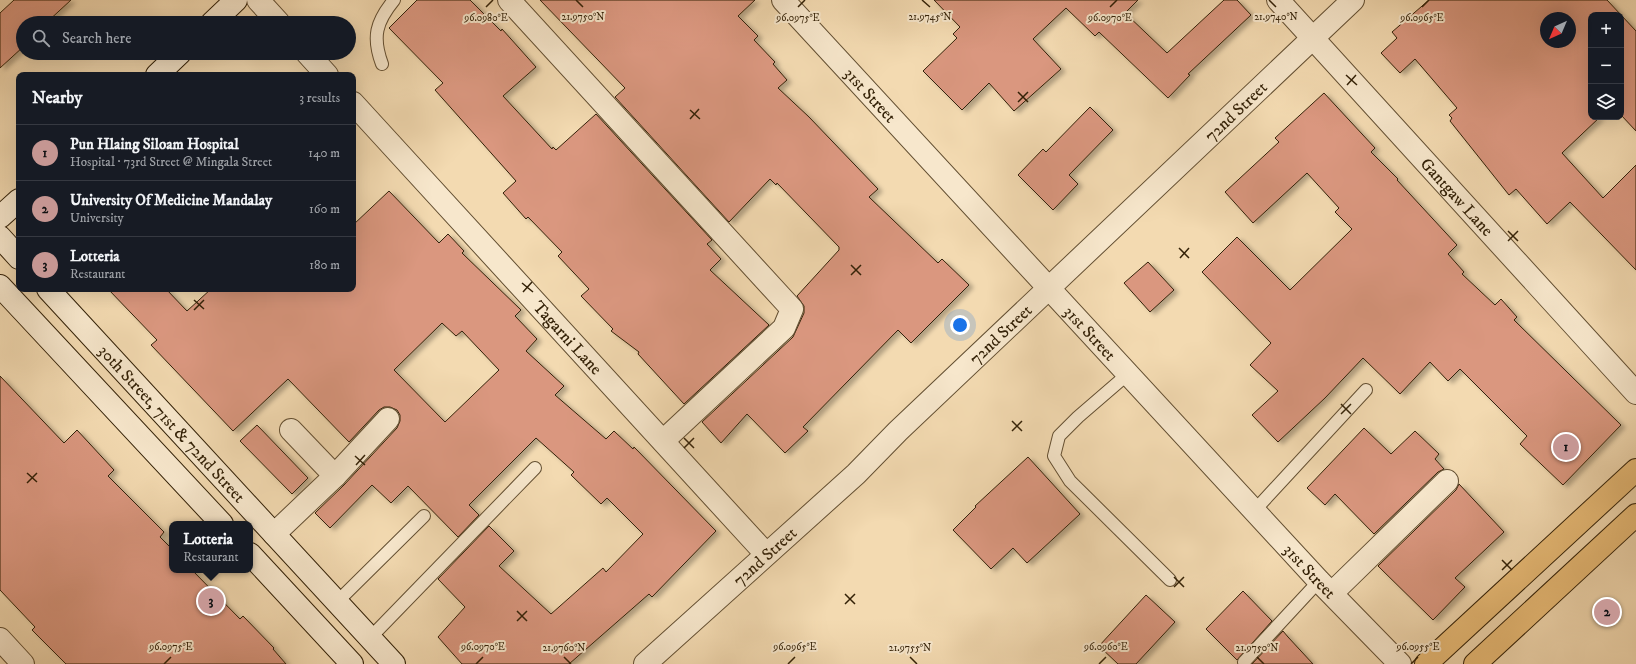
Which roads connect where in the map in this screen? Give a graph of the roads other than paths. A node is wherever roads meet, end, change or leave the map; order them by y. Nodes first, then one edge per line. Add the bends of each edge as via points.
1 (236, 0) edge
2 (258, 0) edge
3 (394, 0) edge
4 (509, 0) edge
5 (783, 0) edge
6 (1278, 0) edge
7 (1353, 0) edge
8 (219, 16) edge
9 (273, 16) edge
10 (1312, 38) junction
11 (172, 60) edge
12 (313, 60) edge
13 (382, 64) dead end
14 (159, 72) edge
15 (324, 72) edge
16 (356, 106) edge
17 (16, 203) edge
18 (0, 217) edge
19 (0, 237) edge
20 (16, 255) edge
21 (0, 286) edge
22 (1048, 289) junction
23 (51, 292) edge
24 (1128, 373) junction
25 (1366, 390) dead end
26 (1636, 393) edge
27 (388, 419) dead end
28 (291, 430) dead end
29 (663, 441) junction
30 (535, 468) dead end
31 (1636, 470) edge
32 (335, 476) junction
33 (1447, 482) dead end
34 (1255, 510) junction
35 (1636, 515) edge
36 (424, 516) dead end
37 (219, 521) edge
38 (274, 534) junction
39 (766, 554) junction
40 (253, 557) edge
41 (1170, 580) dead end
42 (1326, 587) junction
43 (337, 602) junction
44 (370, 638) junction
45 (0, 639) edge
46 (1244, 662) dead end
47 (1482, 662) edge
48 (23, 664) edge
49 (352, 664) edge
50 (394, 664) edge
51 (645, 664) edge
52 (1400, 664) edge
53 (1426, 664) edge

1 - 8 street
2 - 9 street
3 - 13 lane via 376,29 376,49
4 - 29 street via 792,309 784,328
5 - 22 street, 31st Street
6 - 10 street, Gantgaw Lane
7 - 10 street, 72nd Street
10 - 22 street, 72nd Street
10 - 26 street, Gantgaw Lane
11 - 14 street
12 - 15 street
16 - 29 street, Tagarni Lane
17 - 18 street
19 - 20 street
21 - 37 street, 30th Street, 71st & 72nd Street
22 - 24 street, 31st Street
22 - 39 street, 72nd Street via 856,474
23 - 38 street, 30th Street, 71st & 72nd Street
24 - 34 street, 31st Street
24 - 41 lane via 1060,436 1054,456 1070,481
25 - 34 lane
27 - 32 street
28 - 32 street
29 - 39 street, Tagarni Lane
30 - 44 lane
31 - 53 main road
32 - 38 street
33 - 42 street
34 - 42 street, 31st Street
35 - 47 main road
36 - 43 lane
38 - 43 street, 30th Street, 71st & 72nd Street
39 - 51 street, 72nd Street
40 - 49 street
42 - 46 lane
42 - 52 street, 31st Street
43 - 44 street, 30th Street, 71st & 72nd Street
44 - 50 street, 30th Street, 71st & 72nd Street
45 - 48 street

